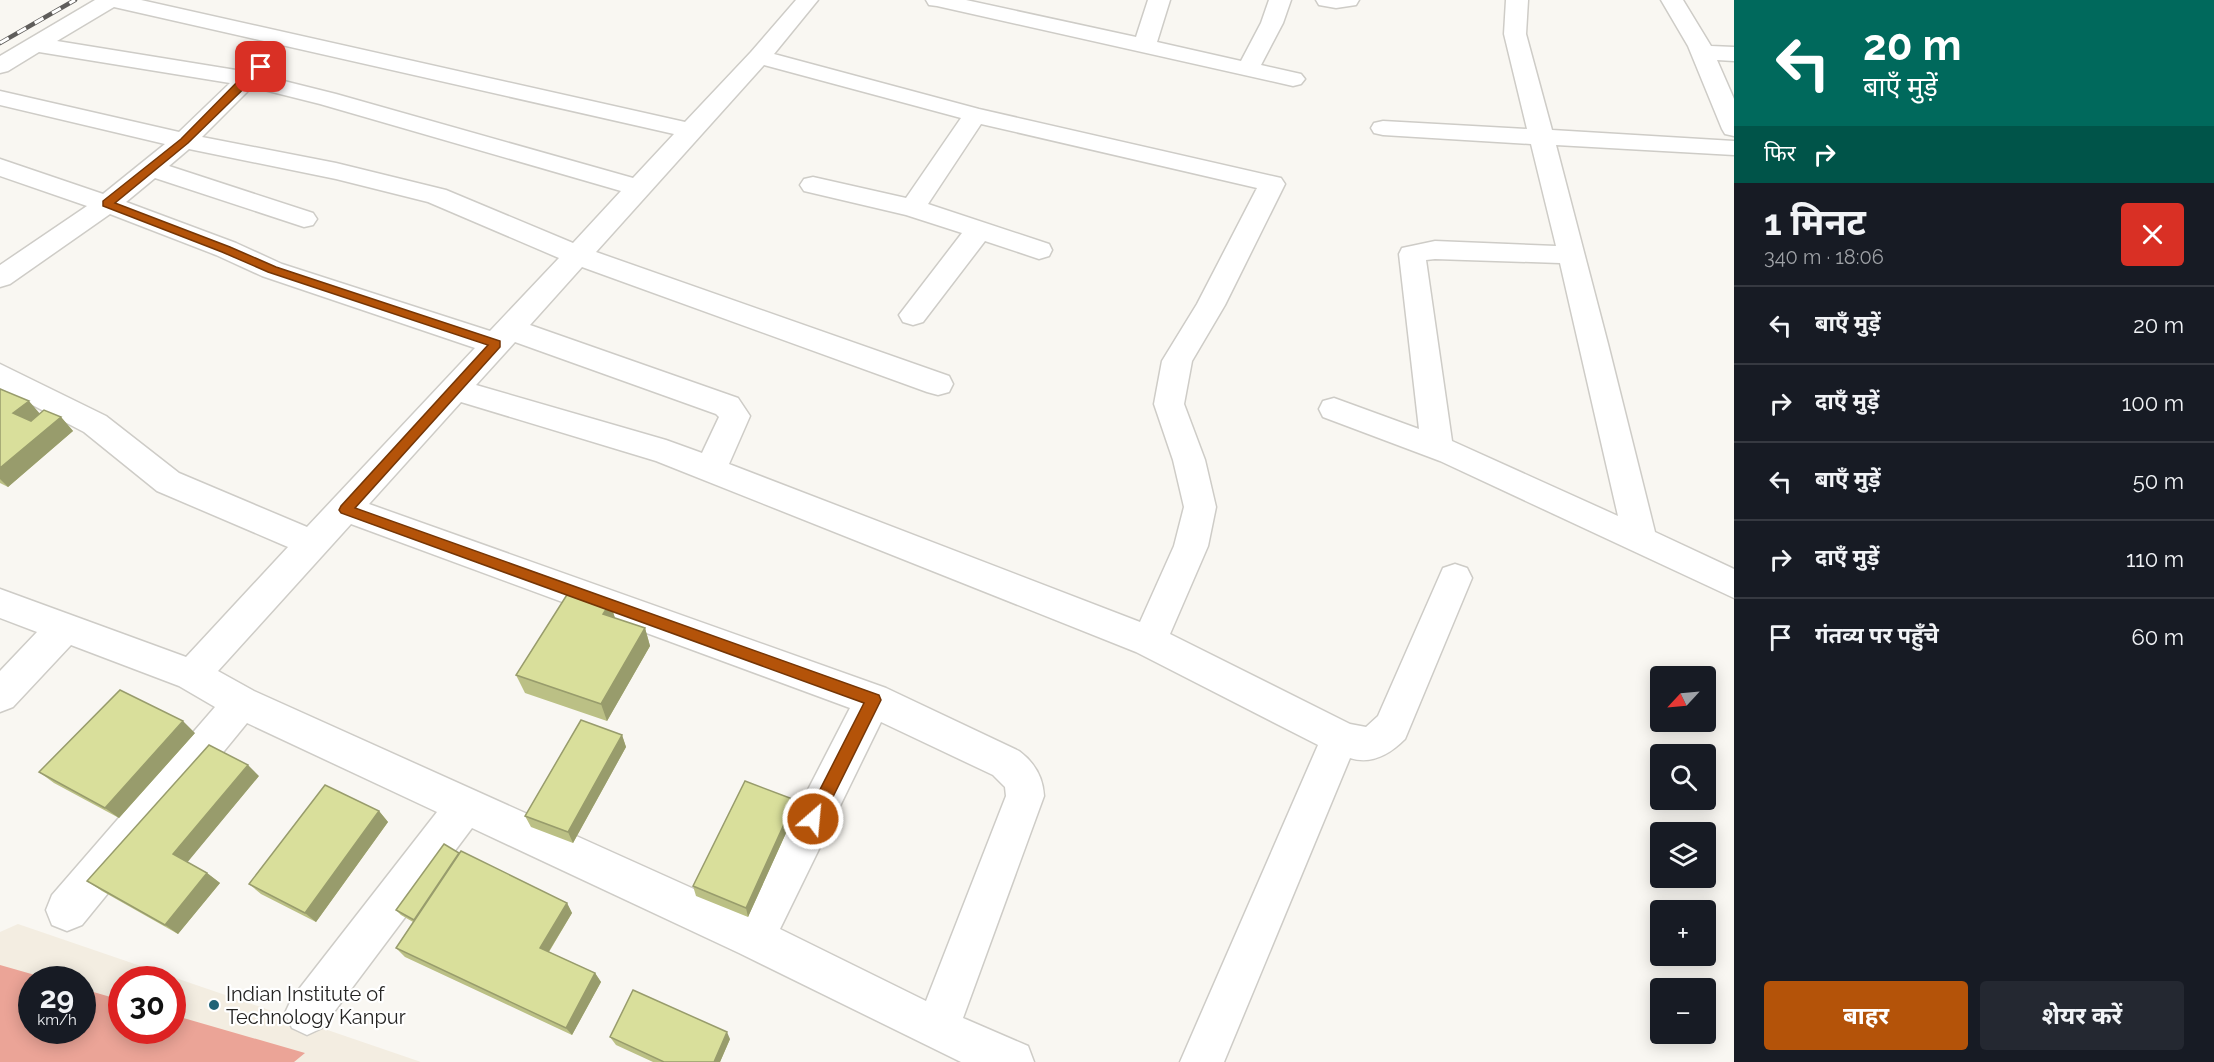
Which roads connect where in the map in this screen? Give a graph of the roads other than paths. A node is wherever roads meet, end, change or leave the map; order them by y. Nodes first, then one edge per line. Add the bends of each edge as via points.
1 (111, 0) edge
2 (807, 0) edge
3 (937, 0) edge
4 (1160, 0) edge
5 (1280, 0) edge
6 (1327, 0) edge
7 (1348, 0) edge
8 (1517, 0) edge
9 (1672, 0) edge
10 (1028, 10) edge
11 (301, 34) junction
12 (38, 45) junction
13 (1144, 46) junction
14 (1702, 53) junction
15 (1734, 54) edge
16 (759, 57) junction
17 (0, 66) edge
18 (1248, 69) junction
19 (246, 79) junction
20 (1293, 79) dead end
21 (0, 98) edge
22 (975, 115) junction
23 (1383, 128) dead end
24 (1734, 129) edge
25 (692, 131) junction
26 (1540, 135) junction
27 (184, 141) junction
28 (1734, 148) edge
29 (0, 167) edge
30 (151, 168) junction
31 (813, 185) dead end
32 (639, 189) junction
33 (107, 204) junction
34 (913, 208) junction
35 (304, 219) dead end
36 (979, 230) junction
37 (1039, 250) dead end
38 (1572, 255) junction
39 (579, 256) junction
40 (0, 278) edge
41 (913, 315) dead end
42 (503, 336) junction
43 (0, 375) edge
44 (938, 384) dead end
45 (454, 389) junction
46 (1334, 409) dead end
47 (1437, 447) junction
48 (711, 469) junction
49 (345, 510) junction
50 (1640, 540) junction
51 (314, 544) junction
52 (1455, 578) dead end
53 (1734, 584) edge
54 (0, 603) edge
55 (64, 628) junction
56 (1149, 641) junction
57 (192, 675) junction
58 (0, 696) edge
59 (873, 700) junction
60 (241, 704) junction
61 (1340, 738) junction
62 (465, 807) junction
63 (67, 910) dead end
64 (754, 938) junction
65 (307, 1013) dead end
66 (937, 1029) junction
67 (1012, 1062) edge
68 (1202, 1062) edge

1 - 11 street
1 - 12 street
2 - 16 street
3 - 10 street
4 - 13 street
5 - 18 street
6 - 7 street
8 - 26 street via 1515,34
9 - 14 street
10 - 13 street
11 - 19 street
11 - 25 street
12 - 17 street
12 - 19 street
13 - 18 street
14 - 15 street
14 - 24 street
16 - 22 street
16 - 25 street
18 - 20 street
19 - 27 street
19 - 32 street
21 - 27 street
22 - 34 street
22 - 56 street via 1272,184 1211,305 1177,361 1169,404 1189,460 1200,507 1191,546
23 - 26 street
25 - 32 street
26 - 28 street
26 - 38 street
27 - 30 street
27 - 39 street via 437,196
29 - 33 street
30 - 33 street
30 - 35 street
31 - 34 street
32 - 39 street
33 - 40 street
33 - 42 street via 272,270
34 - 36 street
36 - 37 street
36 - 41 street
38 - 47 street via 1434,250 1412,254
38 - 50 street
39 - 42 street
39 - 44 street
42 - 45 street
42 - 48 street via 727,406 735,416
43 - 51 street via 95,424 168,482
45 - 48 street
45 - 49 street
46 - 47 street
47 - 50 street
48 - 56 street
49 - 51 street
49 - 59 street
50 - 53 street
51 - 57 street
52 - 61 street via 1392,728 1376,743 1363,745
54 - 55 street
55 - 57 street
55 - 58 street
56 - 61 street
57 - 60 street
59 - 64 street
59 - 66 street via 1006,763 1025,782 1025,796
60 - 62 street
60 - 63 street
61 - 68 street
62 - 64 street
62 - 65 street
64 - 66 street
66 - 67 street

